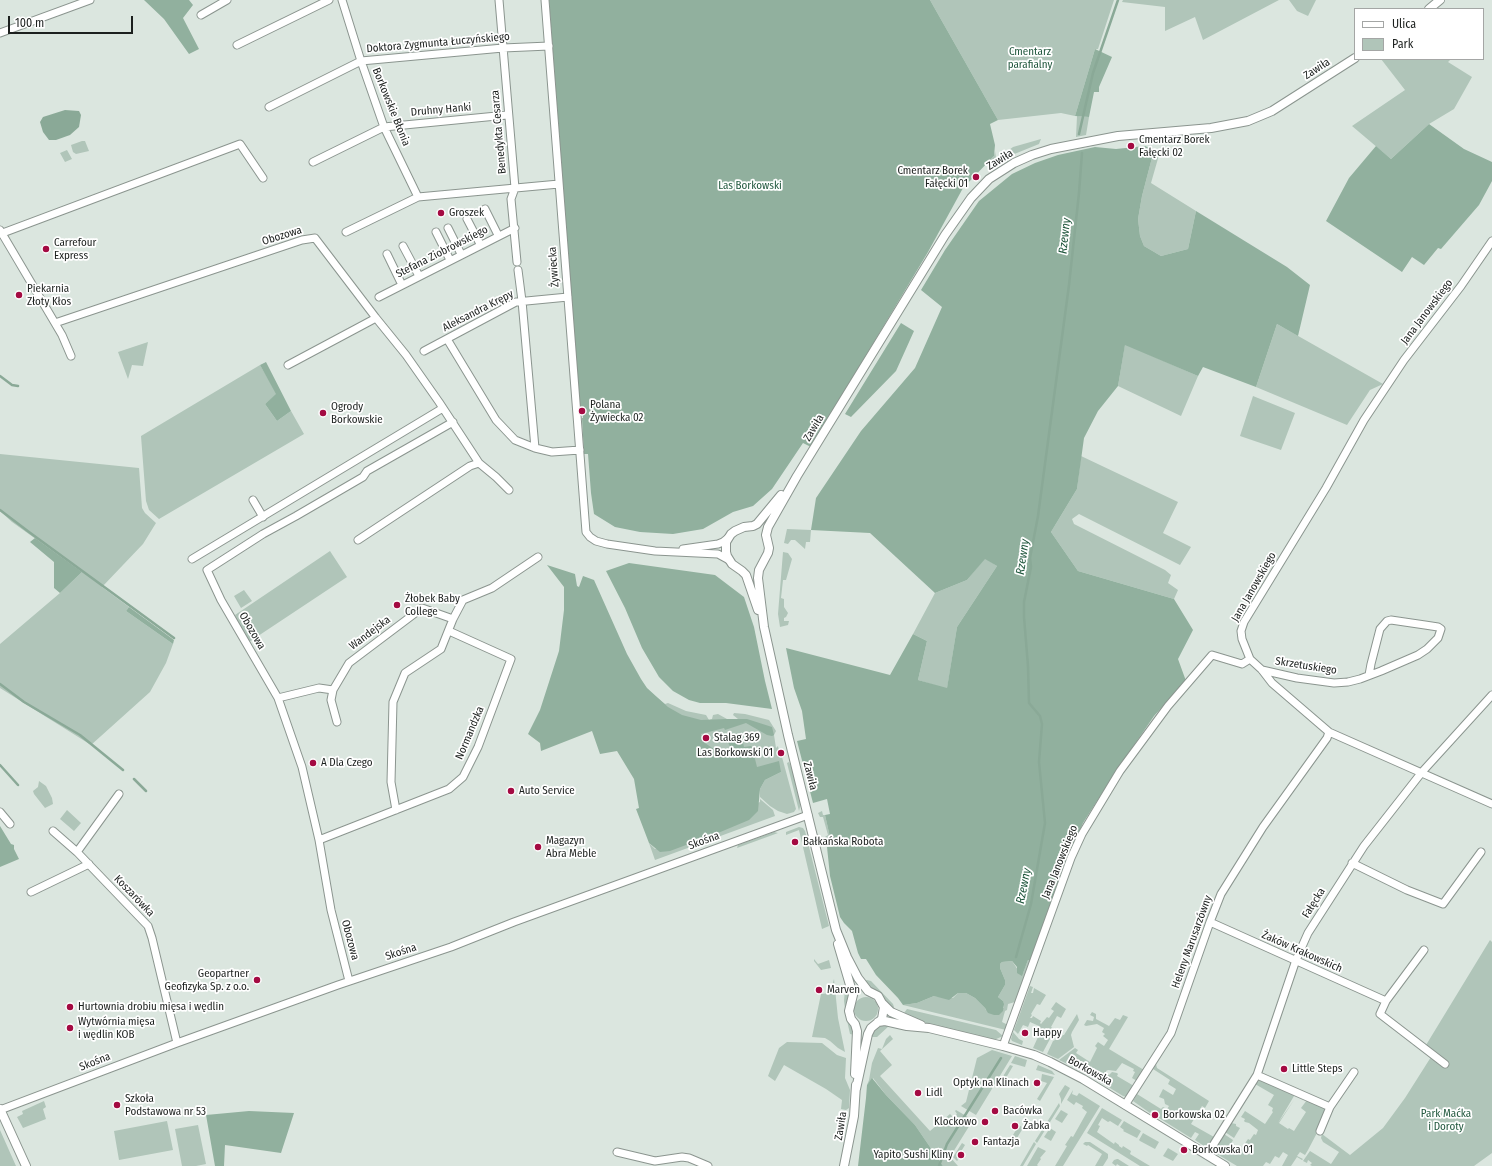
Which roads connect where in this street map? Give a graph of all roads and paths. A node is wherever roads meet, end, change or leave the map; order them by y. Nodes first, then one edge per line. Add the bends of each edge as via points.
1 (90, 0) edge
2 (227, 0) edge
3 (329, 0) edge
4 (342, 0) edge
5 (499, 0) edge
6 (545, 0) edge
7 (1440, 0) edge
8 (1429, 8) edge
9 (201, 15) dead end
10 (0, 33) edge
11 (237, 45) dead end
12 (549, 46) junction
13 (503, 48) junction
14 (1354, 59) edge
15 (360, 61) junction
16 (269, 107) dead end
17 (507, 115) junction
18 (384, 127) junction
19 (313, 162) dead end
20 (263, 178) dead end
21 (559, 184) junction
22 (514, 188) junction
23 (418, 197) junction
24 (485, 209) dead end
25 (467, 219) dead end
26 (448, 228) dead end
27 (515, 228) junction
28 (0, 232) edge
29 (346, 232) dead end
30 (436, 232) dead end
31 (498, 235) junction
32 (1492, 241) edge
33 (480, 244) junction
34 (403, 246) dead end
35 (387, 254) dead end
36 (461, 254) junction
37 (450, 260) junction
38 (517, 262) dead end
39 (518, 270) dead end
40 (418, 276) junction
41 (402, 285) junction
42 (379, 296) dead end
43 (568, 296) junction
44 (522, 301) junction
45 (376, 318) junction
46 (55, 324) junction
47 (447, 339) junction
48 (424, 351) dead end
49 (71, 356) dead end
50 (288, 365) dead end
51 (443, 408) junction
52 (453, 422) junction
53 (535, 448) junction
54 (580, 450) junction
55 (479, 463) junction
56 (797, 476) junction
57 (509, 490) dead end
58 (253, 500) dead end
59 (263, 517) junction
60 (749, 527) junction
61 (729, 538) junction
62 (358, 540) dead end
63 (767, 540) junction
64 (671, 551) junction
65 (538, 557) dead end
66 (192, 559) dead end
67 (729, 560) junction
68 (763, 563) junction
69 (737, 567) junction
70 (453, 619) junction
71 (764, 627) junction
72 (449, 630) junction
73 (1250, 659) junction
74 (1262, 670) junction
75 (1369, 675) junction
76 (333, 690) junction
77 (1492, 695) edge
78 (278, 698) junction
79 (337, 722) dead end
80 (1329, 732) junction
81 (1422, 772) junction
82 (119, 794) dead end
83 (1492, 804) edge
84 (396, 810) junction
85 (0, 812) edge
86 (808, 815) junction
87 (10, 824) dead end
88 (53, 830) dead end
89 (319, 840) junction
90 (77, 852) junction
91 (1481, 852) dead end
92 (1352, 863) junction
93 (89, 864) junction
94 (31, 892) dead end
95 (1210, 922) junction
96 (836, 930) junction
97 (1424, 950) dead end
98 (1296, 960) junction
99 (349, 981) junction
100 (870, 992) junction
101 (852, 1000) junction
102 (1386, 1001) junction
103 (883, 1004) junction
104 (854, 1022) junction
105 (876, 1024) junction
106 (929, 1028) junction
107 (177, 1043) junction
108 (1003, 1046) junction
109 (1445, 1064) dead end
110 (1354, 1072) dead end
111 (1257, 1075) junction
112 (856, 1089) junction
113 (1125, 1105) junction
114 (1330, 1107) junction
115 (0, 1110) edge
116 (1320, 1131) dead end
117 (617, 1152) dead end
118 (1207, 1155) junction
119 (26, 1166) edge
120 (708, 1166) edge
121 (844, 1166) edge
122 (1225, 1166) edge

1 - 10 street
2 - 9 street
3 - 11 street
4 - 15 street, Borkowskie Błonia
5 - 13 street, Benedykta Cesarza
6 - 12 street, Żywiecka
7 - 8 street
12 - 13 street, Doktora Zygmunta Łuczyńskiego
12 - 21 street, Żywiecka
13 - 15 street, Doktora Zygmunta Łuczyńskiego
13 - 17 street, Benedykta Cesarza
14 - 56 street, Zawiła via 1272,111 1248,121 1211,128 1118,136 1066,146 1032,155 1014,163 989,180 955,219
15 - 16 street, Doktora Zygmunta Łuczyńskiego
15 - 18 street, Borkowskie Błonia
17 - 18 street, Druhny Hanki
17 - 22 street, Benedykta Cesarza
18 - 19 street, Druhny Hanki
18 - 23 street, Borkowskie Błonia
20 - 28 street via 240,144
21 - 22 street
21 - 43 street, Żywiecka
22 - 23 street
22 - 27 street, Benedykta Cesarza via 511,199
23 - 29 street
24 - 31 street
25 - 33 street
26 - 36 street
27 - 31 street, Stefana Ziobrowskiego
27 - 38 street, Benedykta Cesarza
28 - 46 street
30 - 37 street
31 - 33 street, Stefana Ziobrowskiego
32 - 73 street, Jana Janowskiego via 1404,360 1364,420 1244,622 1242,639
33 - 36 street, Stefana Ziobrowskiego
34 - 40 street
35 - 41 street
36 - 37 street, Stefana Ziobrowskiego
37 - 40 street, Stefana Ziobrowskiego
39 - 44 street
40 - 41 street, Stefana Ziobrowskiego
41 - 42 street, Stefana Ziobrowskiego
43 - 44 street, Aleksandra Krępy
43 - 54 street, Żywiecka
44 - 47 street, Aleksandra Krępy
44 - 53 street
45 - 46 street, Obozowa via 315,238 302,240
45 - 50 street
45 - 51 street, Obozowa
46 - 49 street
47 - 48 street, Aleksandra Krępy
47 - 53 street via 496,420 515,440
51 - 52 street, Obozowa
51 - 59 street
52 - 55 street, Obozowa
52 - 78 street, Obozowa via 207,570 221,600
53 - 54 street via 552,452
54 - 64 street, Żywiecka via 586,532 590,537 607,544
55 - 57 street, Obozowa
55 - 62 street via 470,466
56 - 60 street, Zawiła via 757,524
56 - 63 street, Zawiła via 768,527
58 - 59 street
59 - 66 street
60 - 61 street, Zawiła via 739,528
60 - 63 street via 762,532
61 - 64 street via 718,544
61 - 67 street via 726,542
63 - 68 street, Zawiła via 769,548
64 - 67 street via 718,554
65 - 70 street via 492,588 465,599
67 - 69 street, Zawiła
68 - 69 street via 748,570
68 - 71 street, Zawiła via 758,575
69 - 71 street, Zawiła via 747,577
70 - 72 street
70 - 76 street, Wandejska via 422,608 349,663
71 - 86 street, Zawiła
72 - 84 street via 441,649 405,674 393,702 391,782
72 - 84 street, Normandzka via 511,659 478,747 462,777 449,789
73 - 74 street
73 - 108 street, Jana Janowskiego via 1242,664 1212,655 1168,706 1120,771 1076,846
74 - 75 street, Skrzetuskiego via 1334,683 1348,682
74 - 80 street via 1272,683
75 - 75 street, Skrzetuskiego via 1380,629 1387,621 1441,629 1438,638 1418,655
76 - 78 street via 319,688
76 - 79 street via 330,700
77 - 81 street, Fałęcka
78 - 89 street, Obozowa via 302,767
80 - 81 street
80 - 95 street, Heleny Marusarzówny via 1228,882
81 - 83 street
81 - 92 street, Fałęcka
82 - 90 street
84 - 89 street, Normandzka
85 - 87 street
86 - 96 street, Zawiła
86 - 99 street, Skośna via 522,919 451,948
88 - 90 street, Koszarówka
89 - 99 street, Obozowa via 331,910
90 - 93 street, Koszarówka
91 - 92 street via 1443,904
92 - 98 street, Fałęcka via 1308,933
93 - 94 street
93 - 107 street, Koszarówka via 148,926
95 - 98 street, Żaków Krakowskich
95 - 113 street, Heleny Marusarzówny via 1171,1033
96 - 100 street, Zawiła via 852,967
96 - 101 street, Zawiła via 851,985
97 - 102 street
98 - 102 street, Żaków Krakowskich
98 - 111 street, Fałęcka
99 - 107 street, Skośna
100 - 101 street via 861,993
100 - 103 street, Zawiła via 878,996
101 - 104 street, Zawiła via 849,1011
102 - 109 street via 1380,1014
103 - 105 street, Zawiła via 883,1014
103 - 106 street, Borkowska via 893,1013
104 - 105 street via 861,1026
104 - 112 street, Zawiła via 857,1031
105 - 106 street, Borkowska via 885,1021
105 - 112 street, Zawiła via 868,1034
106 - 108 street, Borkowska
107 - 115 street, Skośna
108 - 113 street, Borkowska via 1050,1062
110 - 114 street
111 - 114 street
111 - 118 street, Fałęcka
112 - 121 street, Zawiła
113 - 118 street, Borkowska
114 - 116 street
115 - 119 street
117 - 120 street via 655,1161 689,1158
118 - 122 street, Borkowska

